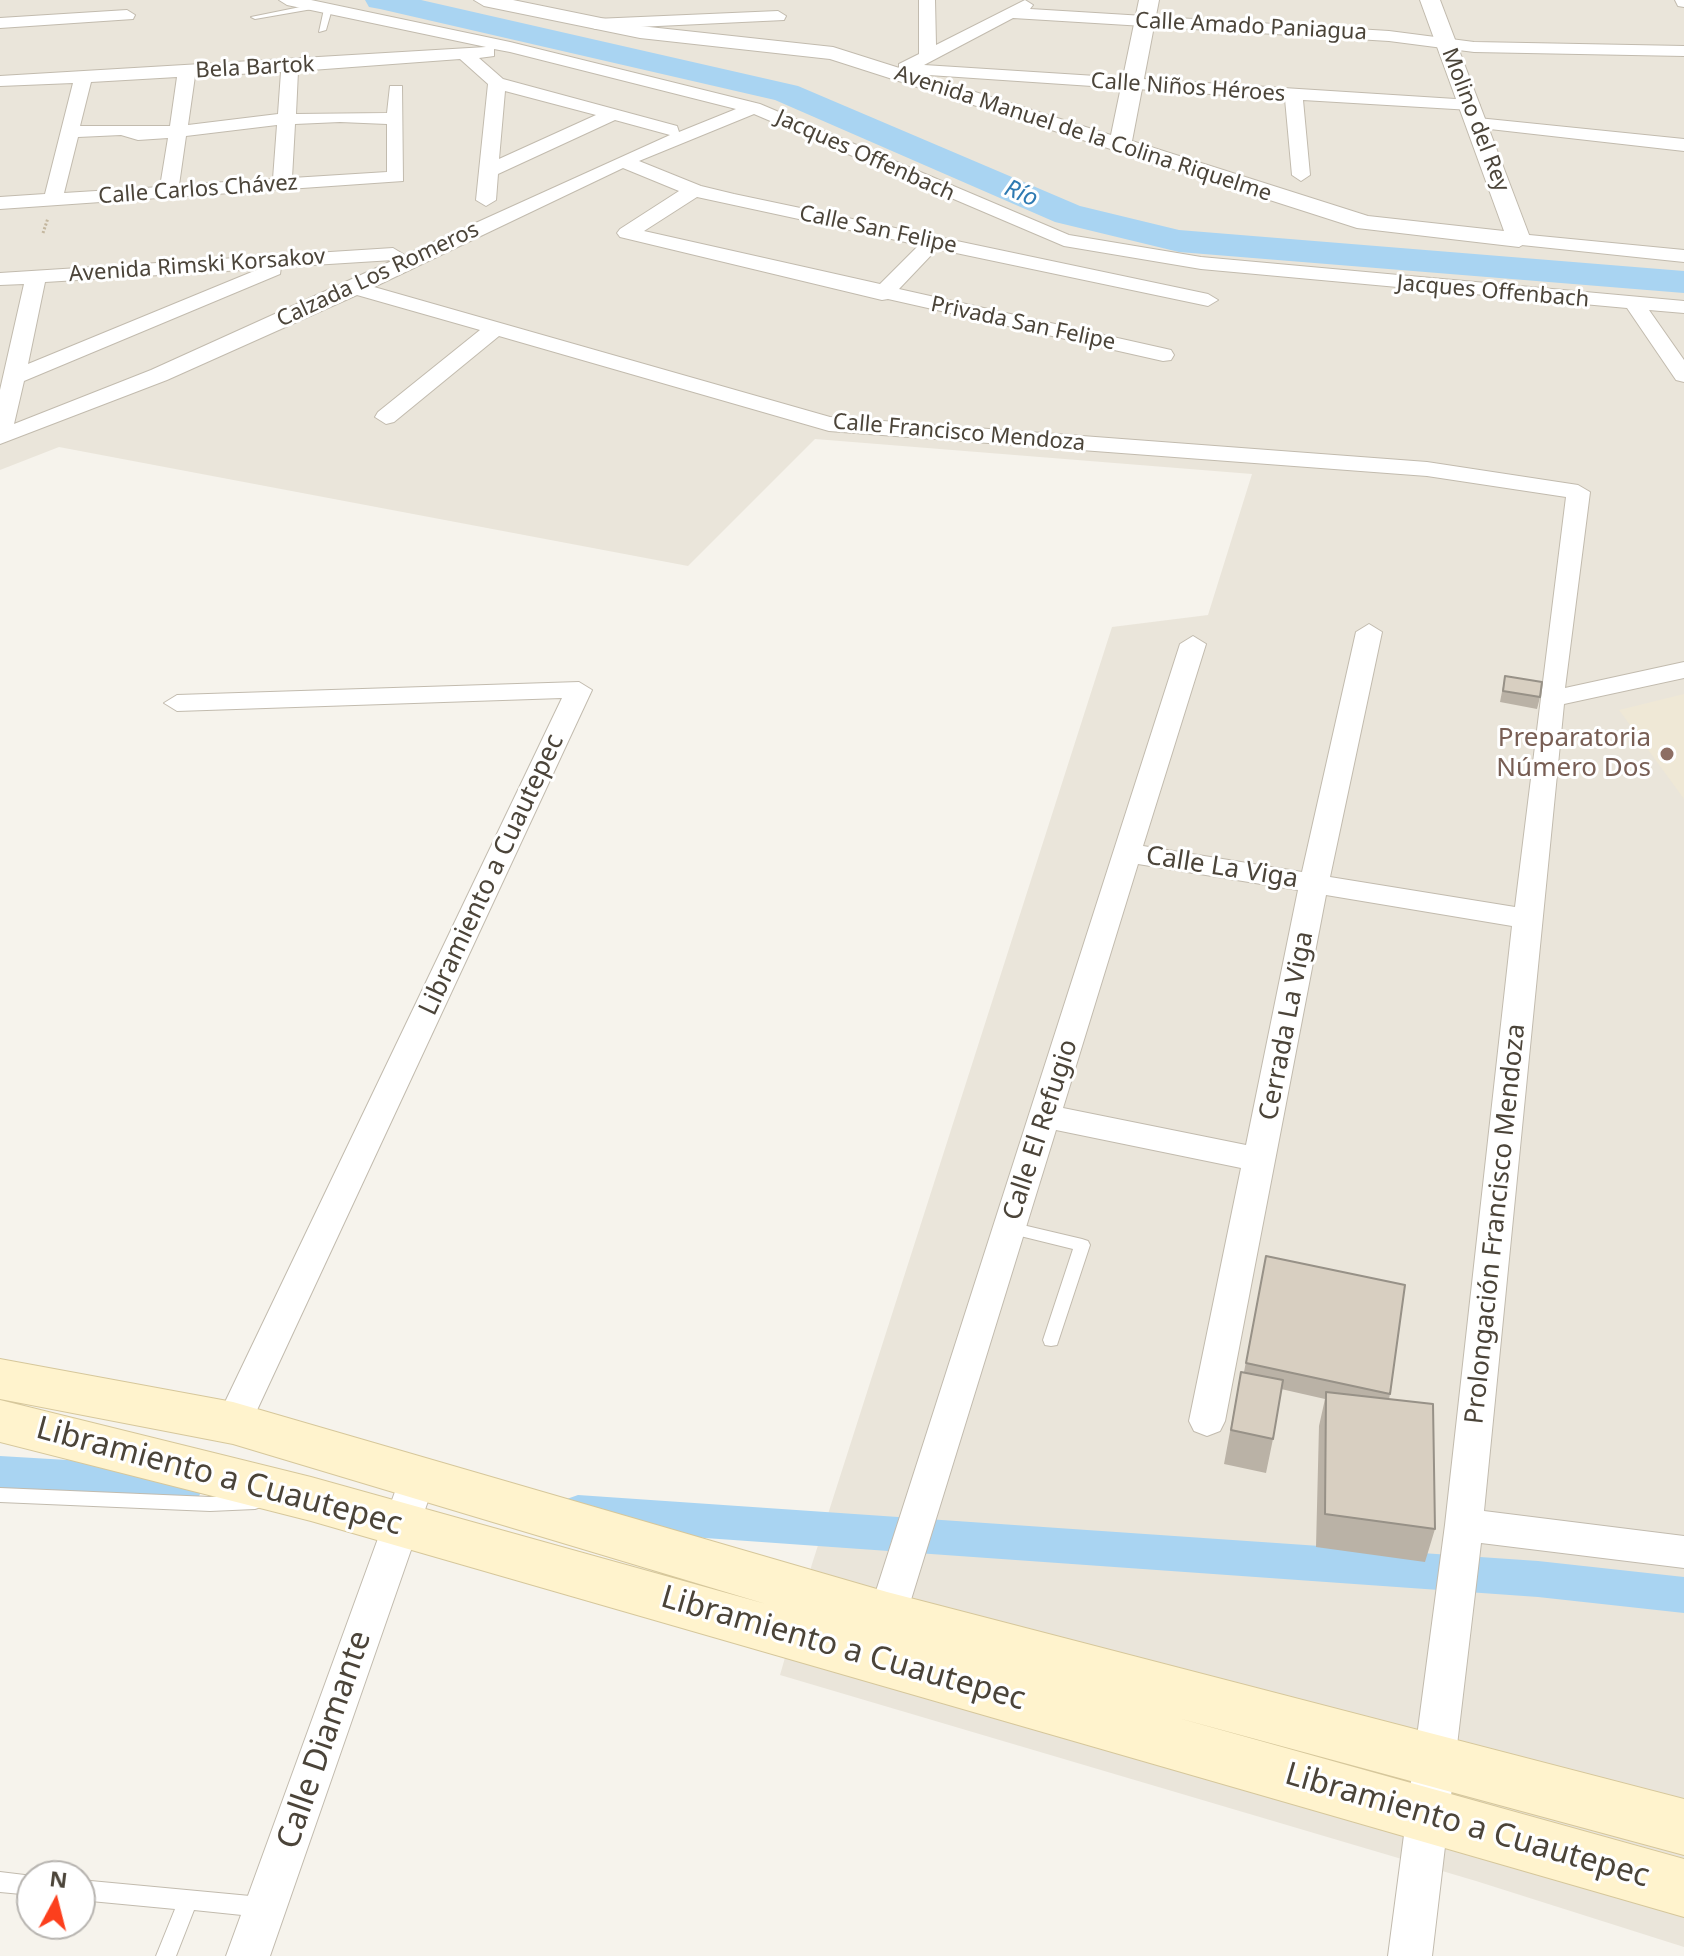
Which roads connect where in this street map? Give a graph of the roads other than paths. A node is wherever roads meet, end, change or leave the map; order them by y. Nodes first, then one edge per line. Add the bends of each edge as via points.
1 (287, 0) edge
2 (484, 0) edge
3 (927, 0) edge
4 (1034, 0) edge
5 (1430, 0) edge
6 (332, 5) edge
7 (131, 7) edge
8 (782, 8) edge
9 (1146, 10) edge
10 (1010, 13) junction
11 (255, 17) dead end
12 (0, 23) edge
13 (595, 24) junction
14 (322, 30) dead end
15 (1445, 42) junction
16 (764, 44) junction
17 (510, 47) junction
18 (1684, 51) edge
19 (465, 55) junction
20 (928, 57) junction
21 (290, 66) junction
22 (900, 71) junction
23 (187, 72) junction
24 (83, 77) junction
25 (0, 81) edge
26 (497, 83) junction
27 (1133, 84) junction
28 (396, 90) dead end
29 (1294, 94) junction
30 (754, 108) junction
31 (1474, 114) junction
32 (612, 115) junction
33 (395, 118) junction
34 (286, 119) junction
35 (671, 130) dead end
36 (68, 132) junction
37 (179, 132) junction
38 (1684, 145) edge
39 (1120, 147) junction
40 (614, 165) junction
41 (488, 171) junction
42 (1301, 175) dead end
43 (282, 185) junction
44 (169, 191) junction
45 (687, 194) junction
46 (53, 200) junction
47 (486, 200) dead end
48 (0, 203) edge
49 (1519, 240) junction
50 (933, 242) junction
51 (393, 254) dead end
52 (1684, 256) edge
53 (297, 260) junction
54 (1201, 263) junction
55 (1063, 268) junction
56 (36, 276) junction
57 (0, 279) edge
58 (355, 288) junction
59 (882, 294) junction
60 (1208, 300) dead end
61 (1635, 305) junction
62 (1684, 307) edge
63 (495, 329) junction
64 (1163, 355) dead end
65 (1684, 375) edge
66 (14, 377) junction
67 (386, 417) dead end
68 (2, 429) edge
69 (1578, 492) joint
70 (1369, 632) dead end
71 (1193, 644) dead end
72 (1684, 670) edge
73 (1551, 699) junction
74 (177, 703) dead end
75 (1129, 853) junction
76 (1314, 883) junction
77 (1529, 919) junction
78 (1046, 1116) junction
79 (1261, 1160) junction
80 (1010, 1228) junction
81 (1051, 1340) dead end
82 (0, 1379) edge
83 (0, 1421) edge
84 (1207, 1421) dead end
85 (233, 1423) junction
86 (0, 1495) edge
87 (311, 1499) junction
88 (409, 1501) junction
89 (1464, 1525) junction
90 (1684, 1552) edge
91 (887, 1616) junction
92 (1432, 1761) junction
93 (1426, 1814) junction
94 (1684, 1827) edge
95 (1684, 1888) edge
96 (96, 1892) edge
97 (188, 1901) junction
98 (265, 1908) junction
99 (166, 1956) edge
100 (248, 1956) edge
101 (1410, 1956) edge

1 - 6 street, Jacques Offenbach
2 - 13 street, Avenida Manuel de la Colina Riquelme
3 - 20 street
4 - 10 street
5 - 15 street, Molino del Rey
6 - 11 lane
6 - 14 lane
6 - 17 street, Jacques Offenbach
7 - 12 street
8 - 13 street
8 - 16 street
9 - 10 street, Calle Amado Paniagua
9 - 15 street, Calle Amado Paniagua
9 - 27 street
10 - 20 street
13 - 16 street, Avenida Manuel de la Colina Riquelme
15 - 18 street, Calle Amado Paniagua
15 - 31 street, Molino del Rey
16 - 22 street, Avenida Manuel de la Colina Riquelme via 833,53
17 - 19 street, Bela Bartok
17 - 30 street, Jacques Offenbach
19 - 21 street, Bela Bartok
19 - 26 street
20 - 22 street
21 - 23 street, Bela Bartok
21 - 34 street
22 - 27 street, Calle Niños Héroes
22 - 39 street, Avenida Manuel de la Colina Riquelme
23 - 24 street, Bela Bartok via 146,68
23 - 37 street
24 - 25 street, Bela Bartok
24 - 36 street
26 - 32 street
26 - 41 street
27 - 29 street, Calle Niños Héroes
27 - 39 street
28 - 33 street
29 - 31 street, Calle Niños Héroes
29 - 42 street
30 - 40 street, Calzada Los Romeros
30 - 54 street, Jacques Offenbach via 1064,240
31 - 38 street, Calle Niños Héroes
31 - 49 street, Molino del Rey
32 - 35 street
32 - 41 street
33 - 34 street
33 - 43 street, Calle Carlos Chávez via 396,177
34 - 37 street
34 - 43 street
36 - 37 street
36 - 46 street
37 - 44 street
39 - 49 street, Avenida Manuel de la Colina Riquelme via 1365,223
40 - 45 street, Calle San Felipe
40 - 58 street, Calzada Los Romeros
41 - 47 street
43 - 44 street, Calle Carlos Chávez
44 - 46 street, Calle Carlos Chávez
45 - 50 street, Calle San Felipe
45 - 59 street via 627,233
46 - 48 street, Calle Carlos Chávez
49 - 52 street, Avenida Manuel de la Colina Riquelme
50 - 55 street, Calle San Felipe
50 - 59 street
51 - 53 street, Avenida Rimski Korsakov
53 - 56 street, Avenida Rimski Korsakov
53 - 66 street
54 - 55 street
54 - 61 street, Jacques Offenbach
55 - 60 street
56 - 57 street, Avenida Rimski Korsakov
56 - 66 street
58 - 63 street, Calle Francisco Mendoza
58 - 68 street, Calzada Los Romeros via 159,375
59 - 64 street, Privada San Felipe
61 - 62 street, Jacques Offenbach
61 - 65 street
63 - 67 street
63 - 69 street, Calle Francisco Mendoza via 829,424 1427,469
66 - 68 street
69 - 73 street, Prolongación Francisco Mendoza
70 - 76 street, Cerrada La Viga
71 - 75 street, Calle El Refugio
72 - 73 street
73 - 77 street, Prolongación Francisco Mendoza
74 - 85 street, Libramiento a Cuautepec via 579,690
75 - 76 street, Calle La Viga
75 - 78 street, Calle El Refugio
76 - 77 street
76 - 79 street, Cerrada La Viga
77 - 89 street, Prolongación Francisco Mendoza
78 - 79 street
78 - 80 street, Calle El Refugio
79 - 84 street, Cerrada La Viga
80 - 81 lane via 1082,1245
80 - 91 street, Calle El Refugio
82 - 85 main road, Libramiento a Cuautepec
83 - 87 main road, Libramiento a Cuautepec
85 - 88 main road, Libramiento a Cuautepec
86 - 87 lane via 210,1504
87 - 88 main road, Libramiento a Cuautepec
88 - 91 main road, Libramiento a Cuautepec
88 - 93 main road, Libramiento a Cuautepec
88 - 98 street, Calle Diamante
89 - 90 street
89 - 92 street, Prolongación Francisco Mendoza
91 - 92 main road, Libramiento a Cuautepec
92 - 93 street, Prolongación Francisco Mendoza
92 - 94 main road, Libramiento a Cuautepec
93 - 95 main road, Libramiento a Cuautepec
93 - 101 street, Prolongación Francisco Mendoza
96 - 97 lane
97 - 98 lane
97 - 99 lane
98 - 100 street, Calle Diamante

